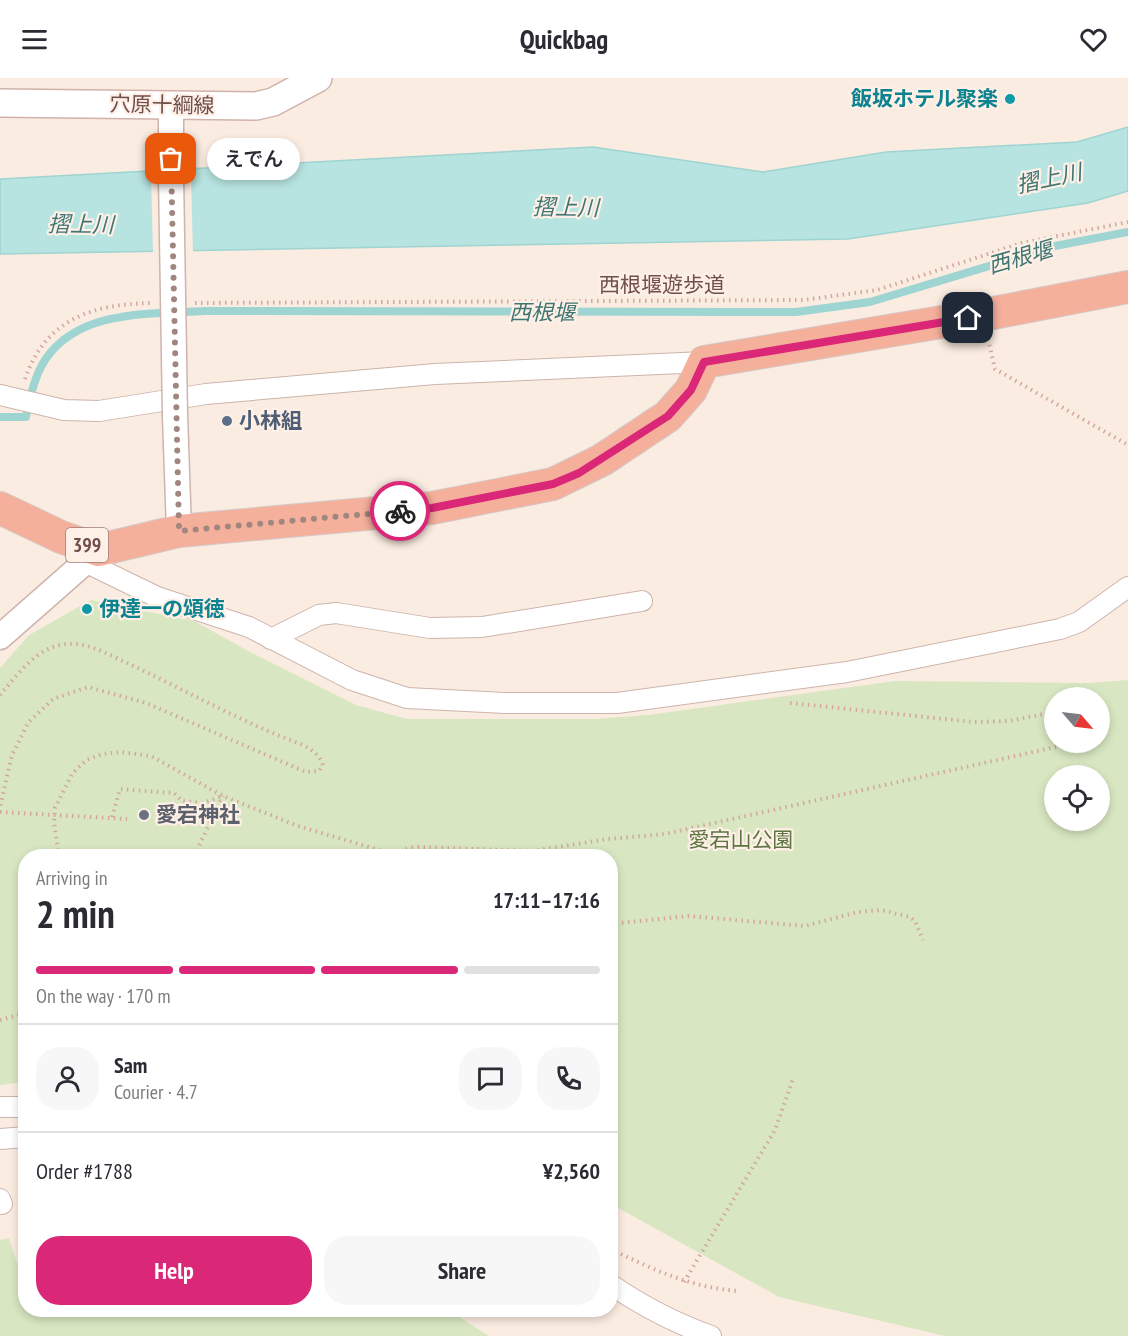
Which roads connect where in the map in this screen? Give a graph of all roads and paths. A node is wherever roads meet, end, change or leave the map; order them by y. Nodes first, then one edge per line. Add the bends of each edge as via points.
1 (318, 78) edge
2 (0, 103) edge
3 (171, 106) junction
4 (1128, 222) edge
5 (1128, 287) edge
6 (157, 303) dead end
7 (192, 303) dead end
8 (983, 315) junction
9 (704, 362) junction
10 (9, 397) edge
11 (1128, 445) edge
12 (0, 508) edge
13 (179, 531) junction
14 (92, 556) junction
15 (1128, 587) edge
16 (642, 601) dead end
17 (0, 637) edge
18 (271, 639) junction
19 (0, 695) edge
20 (779, 699) dead end
21 (1044, 714) edge
22 (1044, 750) edge
23 (223, 796) junction
24 (0, 807) edge
25 (0, 812) edge
26 (54, 814) junction
27 (112, 817) junction
28 (127, 819) dead end
29 (58, 849) edge
30 (197, 849) edge
31 (373, 849) edge
32 (406, 849) edge
33 (496, 849) edge
34 (541, 849) edge
35 (618, 923) edge
36 (923, 940) dead end
37 (18, 1015) edge
38 (0, 1020) edge
39 (793, 1079) dead end
40 (0, 1107) edge
41 (18, 1107) edge
42 (18, 1138) edge
43 (0, 1139) edge
44 (618, 1253) edge
45 (684, 1282) junction
46 (618, 1289) edge
47 (738, 1291) dead end
48 (711, 1336) edge

1 - 3 main road, 穴原十綱線 via 265,104
2 - 3 main road, 穴原十綱線
3 - 13 street, bridge
4 - 7 path, 西根堰遊歩道 via 1022,243 877,290 804,300
5 - 8 highway
6 - 10 path via 121,304 87,312 51,333
8 - 9 highway
8 - 11 path via 995,369
9 - 10 street via 423,375 206,394 99,411 64,410
9 - 13 highway, 399 via 691,390 668,416 602,460 553,484 432,508
12 - 14 highway, 399
13 - 14 highway, 399
14 - 17 street
14 - 18 street via 157,597 216,614
15 - 18 street via 1079,622 1060,629 847,672 617,703 407,698 352,680
16 - 18 street via 482,627 430,628 336,613 319,615
19 - 24 path via 30,659 49,648 75,644 105,653 309,749 321,758 323,765 319,771 306,772 146,703 97,688 79,688 53,699 28,723 12,755
20 - 21 path via 799,706 974,722
22 - 34 path via 664,834
23 - 26 path via 151,756 120,752 86,760 72,774
23 - 27 path via 203,803 182,801 174,793 120,789
23 - 30 path
23 - 31 path via 298,826
25 - 26 path
26 - 27 path
26 - 29 path
27 - 28 path
32 - 33 path
35 - 36 path via 689,916 805,926 881,910 910,916
37 - 38 path
39 - 45 path via 775,1130
40 - 41 street
42 - 43 street
44 - 45 path
45 - 47 path
46 - 48 street via 687,1328

